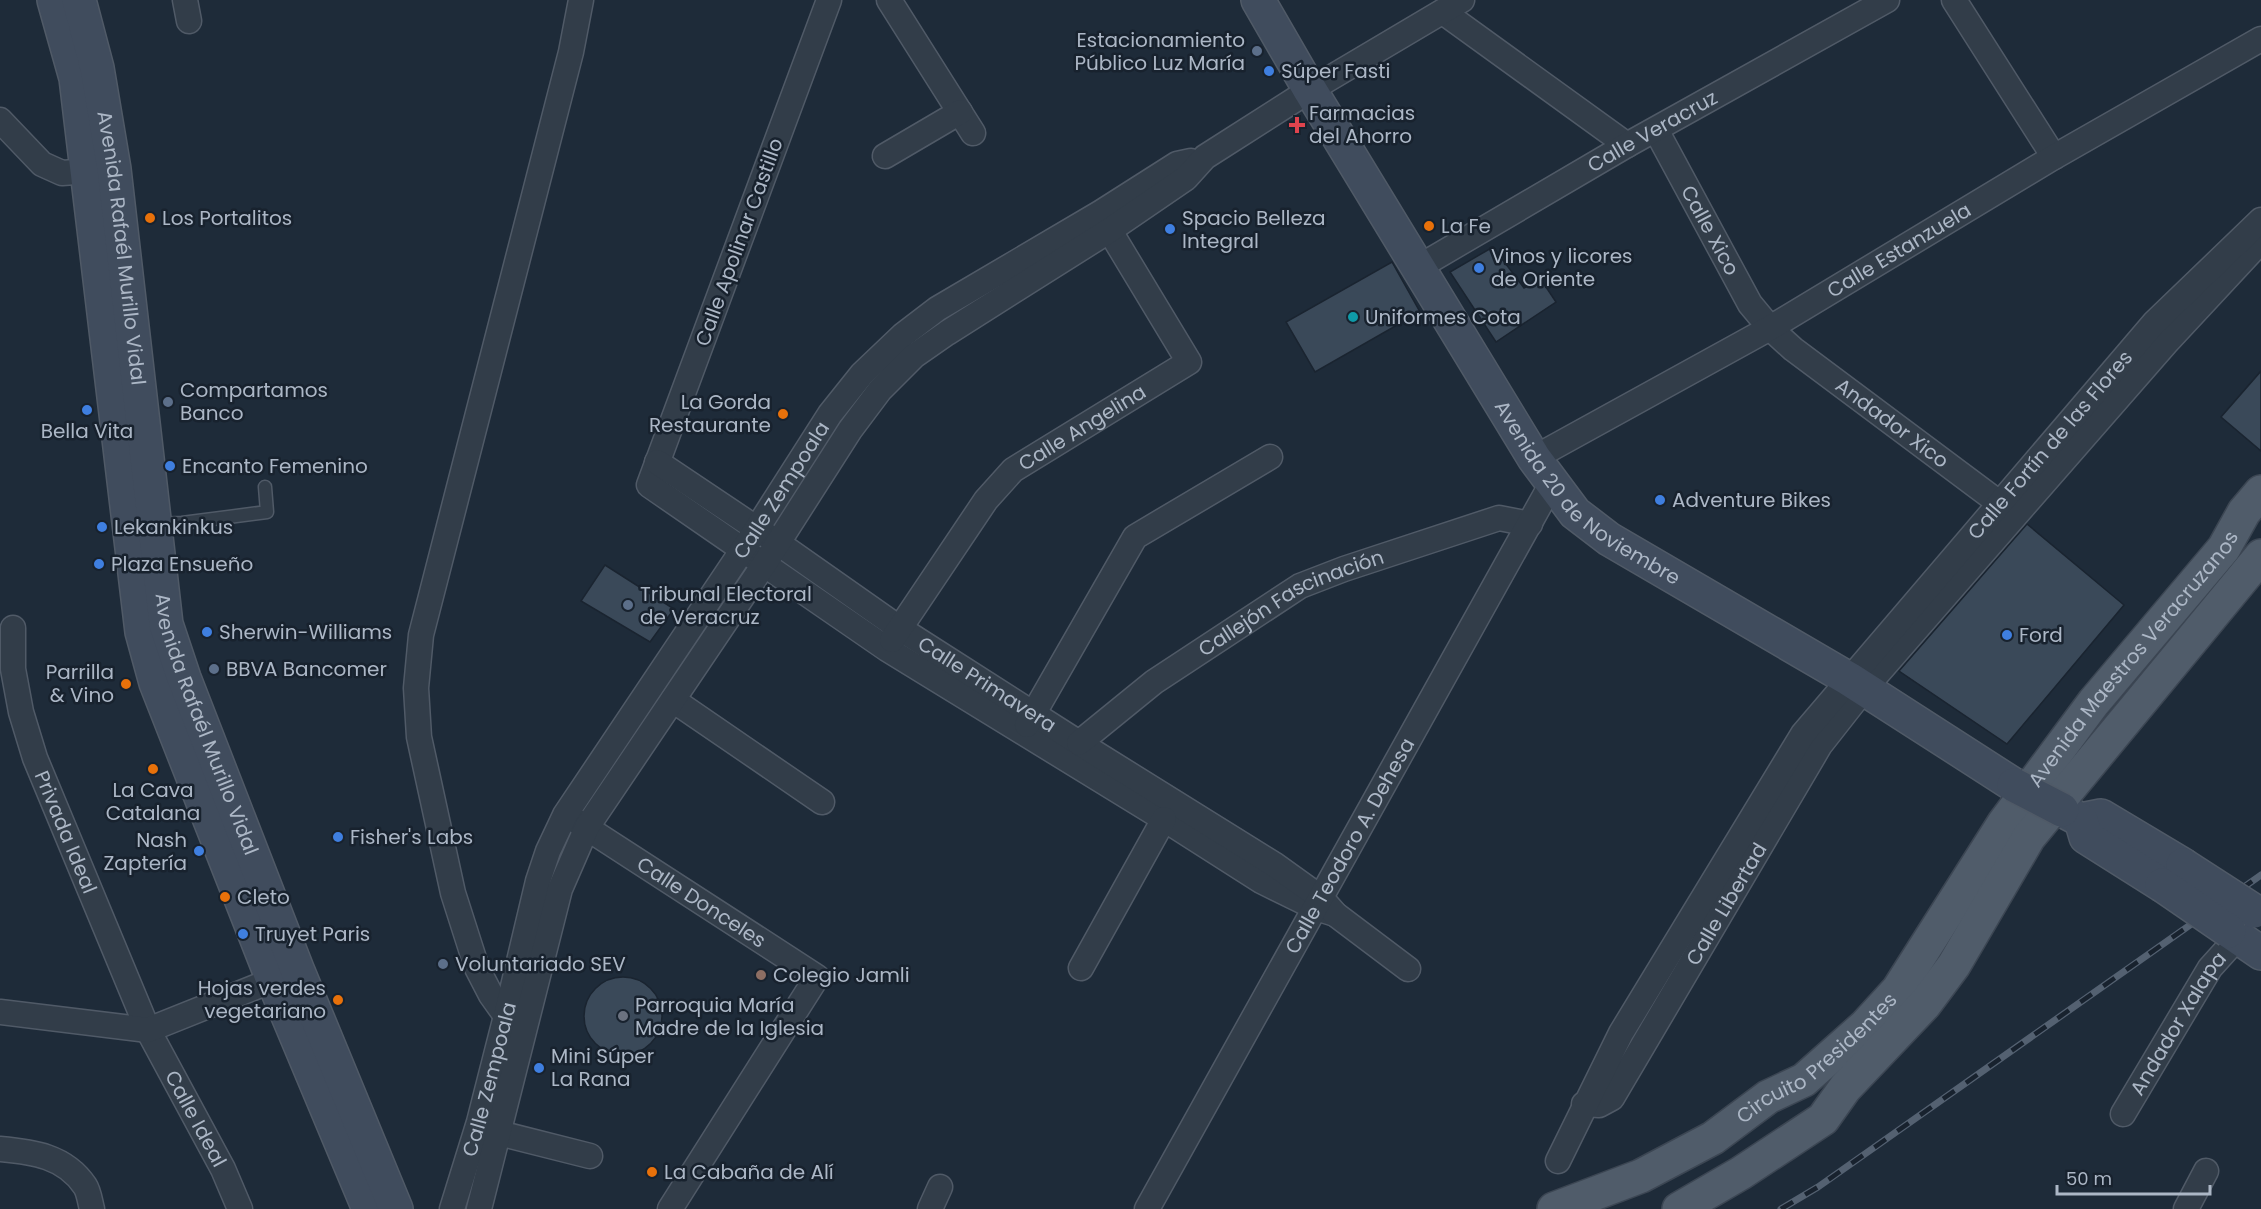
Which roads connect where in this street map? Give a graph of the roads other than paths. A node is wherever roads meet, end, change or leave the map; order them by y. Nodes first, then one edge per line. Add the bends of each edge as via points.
1 (54, 0) edge
2 (79, 0) edge
3 (581, 0) edge
4 (829, 0) edge
5 (890, 0) edge
6 (1258, 0) edge
7 (1887, 0) edge
8 (1954, 0) edge
9 (1453, 6) edge
10 (2261, 39) edge
11 (1310, 90) junction
12 (960, 112) junction
13 (0, 120) edge
14 (1656, 130) junction
15 (973, 133) dead end
16 (1627, 145) junction
17 (885, 156) dead end
18 (2054, 157) junction
19 (101, 171) junction
20 (2261, 220) edge
21 (1105, 222) junction
22 (2261, 241) edge
23 (1419, 267) junction
24 (1770, 328) junction
25 (1270, 457) dead end
26 (657, 462) junction
27 (1543, 471) junction
28 (649, 485) joint
29 (265, 487) dead end
30 (2252, 502) edge
31 (2008, 509) junction
32 (153, 524) junction
33 (1530, 524) junction
34 (750, 539) junction
35 (778, 543) junction
36 (2261, 556) edge
37 (765, 563) junction
38 (2261, 586) edge
39 (13, 628) dead end
40 (899, 628) junction
41 (887, 649) junction
42 (1857, 684) junction
43 (673, 700) junction
44 (1028, 723) junction
45 (1078, 743) junction
46 (2012, 784) junction
47 (822, 802) dead end
48 (566, 815) junction
49 (2072, 815) junction
50 (1164, 819) junction
51 (587, 827) junction
52 (2017, 830) junction
53 (1324, 907) junction
54 (2249, 930) edge
55 (1081, 968) dead end
56 (1408, 969) dead end
57 (273, 980) junction
58 (2, 1007) edge
59 (517, 1018) junction
60 (148, 1030) junction
61 (1768, 1097) junction
62 (2122, 1114) dead end
63 (1823, 1119) junction
64 (499, 1133) junction
65 (358, 1148) junction
66 (0, 1149) edge
67 (590, 1156) dead end
68 (1558, 1161) dead end
69 (2206, 1171) dead end
70 (940, 1187) dead end
71 (92, 1209) edge
72 (240, 1209) edge
73 (369, 1209) edge
74 (396, 1209) edge
75 (453, 1209) edge
76 (479, 1209) edge
77 (670, 1209) edge
78 (930, 1209) edge
79 (1147, 1209) edge
80 (1554, 1209) edge
81 (1679, 1209) edge
82 (2186, 1209) edge

1 - 19 main road, Avenida Rafaél Murillo Vidal
2 - 19 main road, Avenida Rafaél Murillo Vidal via 97,68
3 - 59 street via 571,52 421,635 416,688 419,737 453,893 477,968 491,995
4 - 26 street, Calle Apolinar Castillo
5 - 12 street
6 - 11 main road, Avenida 20 de Noviembre
7 - 14 street, Calle Veracruz
8 - 18 street
9 - 11 street, Calle Zempoala
9 - 16 street
10 - 18 street, Calle Estanzuela
11 - 21 street, Calle Zempoala via 1205,158 1186,178
11 - 23 main road, Avenida 20 de Noviembre
12 - 15 street
12 - 17 street
13 - 19 street via 42,164 62,173
14 - 16 street, Calle Veracruz
14 - 24 street, Calle Xico via 1750,304
16 - 23 street, Calle Veracruz
18 - 24 street, Calle Estanzuela
19 - 32 main road, Avenida Rafaél Murillo Vidal
19 - 57 main road, Avenida Rafaél Murillo Vidal via 142,632 156,683
20 - 31 street, Calle Fortín de las Flores via 2154,323
21 - 34 street, Calle Zempoala via 937,309 903,335 862,374 830,414
21 - 35 street, Calle Zempoala via 914,356 880,390 850,429
21 - 40 street, Calle Angelina via 1189,362 1013,471 986,500
22 - 31 street, Calle Fortín de las Flores
23 - 27 main road, Avenida 20 de Noviembre
24 - 27 street, Calle Estanzuela
24 - 31 street, Andador Xico
25 - 44 street via 1135,537
26 - 28 street, Calle Apolinar Castillo
26 - 34 street, Calle Primavera
27 - 33 street, Calle Teodoro A. Dehesa
27 - 42 main road, Avenida 20 de Noviembre via 1575,513 1609,538
28 - 34 street, Calle Primavera
29 - 32 lane via 267,512
30 - 46 main road via 2207,536
30 - 52 main road, Avenida Maestros Veracruzanos via 2224,548 2094,702
31 - 42 street, Calle Fortín de las Flores
32 - 65 main road, Avenida Rafaél Murillo Vidal via 166,624 297,969
33 - 45 street, Callejón Fascinación via 1499,518 1300,586 1154,682
33 - 53 street, Calle Teodoro A. Dehesa
34 - 35 street, Calle Primavera
34 - 37 street, Calle Primavera
34 - 48 street, Calle Zempoala
35 - 37 street, Calle Zempoala
35 - 40 street, Calle Primavera
36 - 52 main road, Avenida Maestros Veracruzanos
37 - 41 street, Calle Primavera
37 - 43 street, Calle Zempoala
38 - 49 main road
39 - 60 street, Privada Ideal via 13,669 35,758
40 - 41 street, Calle Angelina
40 - 44 street, Calle Primavera
41 - 44 street, Calle Primavera
42 - 46 main road, Avenida 20 de Noviembre
42 - 68 street, Calle Libertad via 1811,740 1621,1033
43 - 47 street
43 - 51 street, Calle Zempoala
44 - 45 street, Calle Primavera
44 - 50 street, Calle Primavera
45 - 53 street, Calle Primavera via 1275,865
46 - 49 main road, Avenida 20 de Noviembre, bridge
46 - 61 main road via 1962,849 1883,974 1848,1016 1795,1064
48 - 51 street, Calle Donceles
48 - 59 street, Calle Zempoala via 538,881
49 - 54 main road, Avenida 20 de Noviembre, bridge via 2101,816 2172,875
49 - 63 main road via 1943,1018 1860,1102
50 - 53 street, Calle Primavera via 1261,881
50 - 55 street
51 - 59 street, Calle Zempoala via 560,889
51 - 77 street, Calle Donceles via 817,977
52 - 61 main road, Circuito Presidentes via 1898,990 1866,1025 1803,1080
52 - 63 main road, Circuito Presidentes via 1948,973 1925,1004 1845,1088
53 - 56 street
53 - 79 street, Calle Teodoro A. Dehesa
54 - 62 street, Andador Xalapa via 2210,968
57 - 60 street
57 - 65 main road, Avenida Rafaél Murillo Vidal
58 - 60 street
59 - 64 street, Calle Zempoala
59 - 75 street, Calle Zempoala
60 - 72 street, Calle Ideal via 223,1169
61 - 80 main road, Circuito Presidentes via 1713,1138 1641,1176
63 - 81 main road, Circuito Presidentes
64 - 67 street
64 - 76 street, Calle Zempoala
65 - 73 main road, Avenida Rafaél Murillo Vidal
65 - 74 main road, Avenida Rafaél Murillo Vidal
66 - 71 street via 36,1152 66,1166 86,1187
69 - 82 street
70 - 78 street

